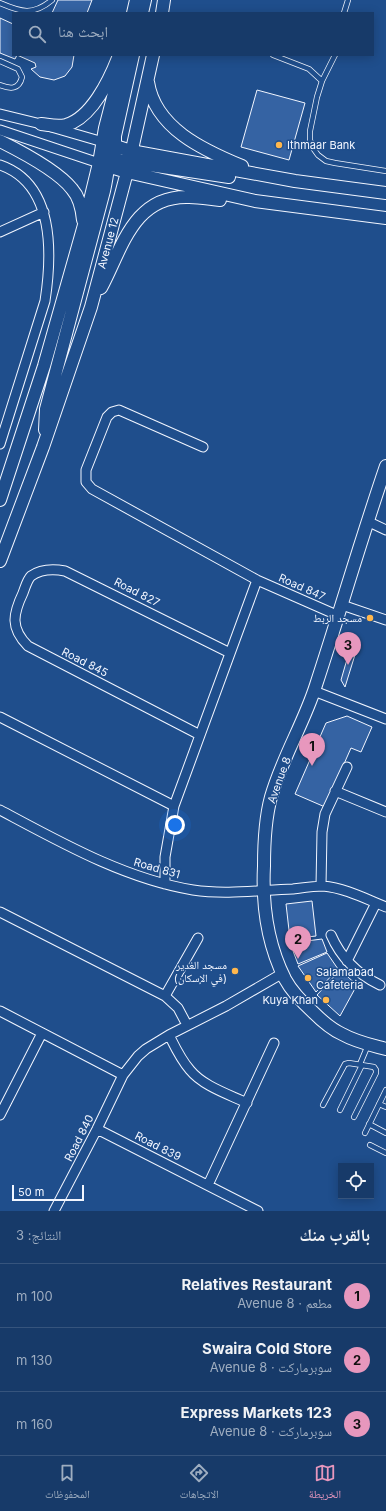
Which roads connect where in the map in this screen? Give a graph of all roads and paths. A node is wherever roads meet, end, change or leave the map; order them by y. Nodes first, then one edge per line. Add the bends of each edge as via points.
1 (52, 0) edge
2 (136, 0) edge
3 (145, 0) edge
4 (164, 0) edge
5 (348, 0) edge
6 (0, 3) edge
7 (133, 12) edge
8 (142, 12) edge
9 (162, 12) edge
10 (344, 12) edge
11 (119, 56) edge
12 (124, 56) edge
13 (133, 56) edge
14 (153, 56) edge
15 (275, 56) edge
16 (334, 56) edge
17 (0, 60) edge
18 (148, 80) junction
19 (322, 81) junction
20 (0, 85) edge
21 (0, 114) edge
22 (41, 124) junction
23 (0, 130) edge
24 (0, 141) edge
25 (103, 142) junction
26 (115, 146) junction
27 (117, 162) junction
28 (0, 165) edge
29 (386, 171) edge
30 (271, 176) junction
31 (340, 187) junction
32 (386, 193) edge
33 (255, 201) junction
34 (44, 212) junction
35 (386, 218) edge
36 (84, 225) junction
37 (0, 232) edge
38 (91, 307) junction
39 (0, 444) edge
40 (43, 447) junction
41 (203, 447) dead end
42 (386, 466) edge
43 (0, 500) edge
44 (367, 521) junction
45 (386, 530) edge
46 (0, 561) edge
47 (30, 577) joint
48 (257, 580) junction
49 (340, 610) junction
50 (386, 620) edge
51 (230, 653) junction
52 (314, 691) junction
53 (385, 716) edge
54 (0, 717) edge
55 (200, 735) junction
56 (347, 767) dead end
57 (335, 791) junction
58 (174, 806) junction
59 (0, 810) edge
60 (386, 812) edge
61 (165, 884) junction
62 (322, 886) junction
63 (263, 890) junction
64 (376, 903) junction
65 (386, 907) edge
66 (0, 912) edge
67 (331, 935) dead end
68 (198, 938) dead end
69 (347, 961) junction
70 (283, 973) junction
71 (380, 985) dead end
72 (165, 996) junction
73 (0, 1011) edge
74 (187, 1025) junction
75 (42, 1033) junction
76 (169, 1035) junction
77 (274, 1043) dead end
78 (368, 1045) junction
79 (386, 1049) edge
80 (361, 1065) junction
81 (123, 1075) junction
82 (386, 1090) edge
83 (246, 1103) junction
84 (379, 1104) junction
85 (323, 1105) dead end
86 (386, 1107) edge
87 (340, 1110) dead end
88 (0, 1115) edge
89 (354, 1117) dead end
90 (369, 1124) junction
91 (97, 1129) junction
92 (365, 1133) dead end
93 (386, 1133) edge
94 (370, 1145) dead end
95 (386, 1153) edge
96 (208, 1185) junction
97 (55, 1210) edge
98 (258, 1211) edge

1 - 6 lane via 36,10 25,12
2 - 7 street
3 - 8 street
4 - 9 street
5 - 10 lane
11 - 22 street via 104,88 84,115 67,124
12 - 25 street
13 - 26 street
14 - 18 street, Avenue 12
15 - 19 lane via 309,69
16 - 19 lane
17 - 20 lane via 18,69 22,77 18,86 14,88
18 - 27 street, Avenue 12
18 - 30 street via 150,90 163,115 182,135 232,162
19 - 29 lane via 310,131 313,148 318,155 335,163
21 - 22 street
22 - 25 street
23 - 27 street
24 - 36 street via 37,162 72,188 80,202
25 - 26 street
25 - 27 street
26 - 27 street
27 - 30 street
27 - 31 street via 321,191
27 - 33 street
27 - 36 street, Avenue 12
27 - 38 street, Avenue 12
27 - 40 street via 104,191 46,409
28 - 34 street via 17,174 28,185
30 - 31 street
31 - 32 street
33 - 35 street
33 - 38 street via 243,203 188,197 167,199 152,206 132,227
34 - 37 street
34 - 39 street via 50,257 45,301
36 - 43 street, Avenue 12 via 44,366
38 - 40 street, Avenue 12
40 - 46 street, Avenue 12
41 - 48 street, Road 847 via 119,410 112,412 107,417 86,470 86,482 92,489
42 - 44 street, Avenue 8
44 - 45 street
44 - 49 street, Avenue 8
47 - 51 street, Road 827 via 50,570 65,570
47 - 55 street, Road 845 via 14,615 16,630 28,646
48 - 49 street, Road 847
48 - 51 street
49 - 50 street, Road 847
49 - 52 street, Avenue 8
51 - 55 street
52 - 53 street
52 - 63 street, Avenue 8 via 272,795 267,814
54 - 58 street
55 - 58 street
56 - 57 street
57 - 60 street
57 - 62 street via 325,814 322,832
58 - 61 street via 165,857
59 - 61 street, Road 831 via 121,870
61 - 63 street, Road 831 via 221,892
62 - 63 street, Road 831
62 - 64 street, Road 831 via 350,892
63 - 70 street, Avenue 8 via 268,933
64 - 65 street, Road 831
64 - 69 street
66 - 72 street
67 - 69 street
68 - 72 street
69 - 71 street via 356,971
70 - 74 street, Road 840
70 - 78 street, Avenue 8 via 300,1000 321,1020 341,1034
72 - 74 street via 178,1008
73 - 75 street
74 - 76 street, Road 840
75 - 81 street
75 - 88 street
76 - 81 street, Road 840 via 146,1049
76 - 83 street via 190,1071
77 - 83 street
78 - 79 street, Avenue 8
78 - 80 lane
80 - 85 lane via 345,1064
80 - 87 lane
80 - 89 lane via 374,1067 376,1071
81 - 91 street, Road 840
82 - 84 lane
83 - 96 street
84 - 86 lane
84 - 90 lane
90 - 92 lane
90 - 93 lane
91 - 96 street, Road 839
91 - 97 street, Road 840
94 - 95 lane
96 - 98 street, Road 839

